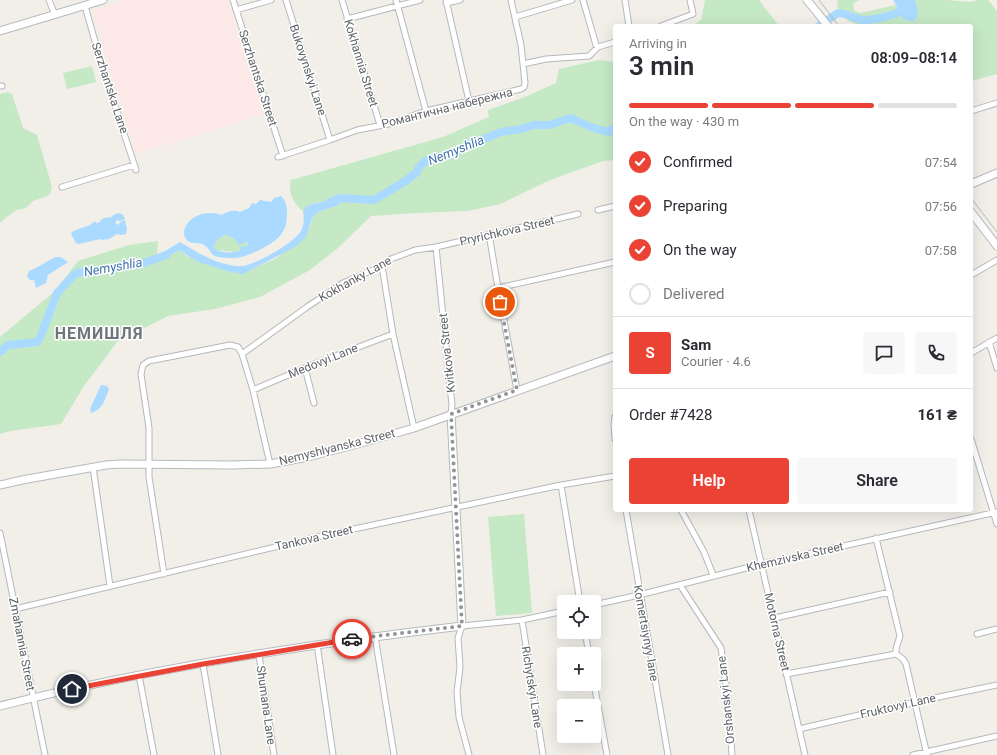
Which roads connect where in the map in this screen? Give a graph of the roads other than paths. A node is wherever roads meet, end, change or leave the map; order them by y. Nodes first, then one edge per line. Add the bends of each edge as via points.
1 (49, 0) edge
2 (103, 0) edge
3 (233, 0) edge
4 (271, 0) edge
5 (286, 0) edge
6 (342, 0) edge
7 (396, 0) edge
8 (420, 0) edge
9 (460, 0) edge
10 (511, 0) edge
11 (572, 0) edge
12 (583, 0) edge
13 (625, 0) edge
14 (690, 0) edge
15 (807, 0) edge
16 (446, 2) edge
17 (85, 6) junction
18 (397, 6) junction
19 (236, 10) junction
20 (55, 15) junction
21 (515, 17) junction
22 (347, 20) junction
23 (629, 24) edge
24 (666, 24) edge
25 (826, 24) edge
26 (0, 31) edge
27 (613, 43) edge
28 (598, 47) junction
29 (523, 64) junction
30 (469, 101) junction
31 (997, 103) edge
32 (973, 110) edge
33 (426, 111) junction
34 (380, 125) junction
35 (330, 140) junction
36 (280, 156) joint
37 (997, 173) edge
38 (973, 183) edge
39 (62, 187) dead end
40 (613, 206) edge
41 (598, 210) dead end
42 (578, 214) dead end
43 (973, 215) edge
44 (489, 234) junction
45 (997, 246) edge
46 (436, 248) junction
47 (997, 260) edge
48 (613, 262) edge
49 (382, 266) junction
50 (973, 274) edge
51 (498, 288) junction
52 (393, 334) junction
53 (997, 338) edge
54 (989, 342) junction
55 (973, 352) edge
56 (242, 354) junction
57 (613, 357) edge
58 (305, 368) junction
59 (997, 368) edge
60 (253, 390) junction
61 (517, 390) junction
62 (314, 403) dead end
63 (451, 414) junction
64 (414, 428) junction
65 (973, 451) edge
66 (270, 464) junction
67 (148, 465) junction
68 (93, 467) junction
69 (613, 476) edge
70 (0, 485) edge
71 (561, 486) junction
72 (455, 508) junction
73 (626, 512) edge
74 (683, 512) edge
75 (749, 512) edge
76 (996, 512) edge
77 (997, 524) edge
78 (0, 533) edge
79 (876, 538) junction
80 (762, 564) junction
81 (164, 574) junction
82 (713, 575) junction
83 (680, 585) junction
84 (110, 586) junction
85 (890, 592) junction
86 (579, 595) edge
87 (640, 595) junction
88 (601, 603) edge
89 (15, 609) junction
90 (557, 612) edge
91 (774, 618) junction
92 (522, 620) junction
93 (462, 626) junction
94 (997, 629) edge
95 (978, 634) dead end
96 (375, 636) junction
97 (317, 644) junction
98 (896, 654) junction
99 (259, 655) junction
100 (203, 664) junction
101 (786, 674) junction
102 (139, 675) junction
103 (997, 685) edge
104 (595, 691) edge
105 (33, 698) junction
106 (914, 702) junction
107 (0, 706) edge
108 (800, 728) junction
109 (997, 736) edge
110 (927, 754) edge
111 (45, 755) edge
112 (154, 755) edge
113 (218, 755) edge
114 (274, 755) edge
115 (334, 755) edge
116 (394, 755) edge
117 (469, 755) edge
118 (543, 755) edge
119 (607, 755) edge
120 (668, 755) edge
121 (731, 755) edge
122 (805, 755) edge
123 (913, 755) edge

1 - 20 street
2 - 17 street
3 - 19 street, Serzhantska Street
4 - 19 street
5 - 35 street, Bukovynskyi Lane
6 - 22 street, Kokhannia Street
7 - 18 street
8 - 18 street
9 - 16 street
10 - 21 street, Романтична набережна
11 - 21 street
12 - 28 street
13 - 23 street
14 - 24 street via 693,14
15 - 25 street
16 - 30 street
17 - 20 street
17 - 39 street, Serzhantska Lane via 135,168
18 - 22 street
18 - 33 street
19 - 36 street, Serzhantska Street
20 - 26 street
21 - 29 street, Романтична набережна
22 - 34 street, Kokhannia Street
27 - 28 street
28 - 29 street via 590,56 546,59
29 - 30 street, Романтична набережна via 526,83 521,89
30 - 33 street, Романтична набережна
31 - 32 street
33 - 34 street, Романтична набережна
34 - 35 street, Романтична набережна
35 - 36 street, Романтична набережна
37 - 38 street
40 - 41 street
42 - 44 street, Pryrichkova Street
43 - 45 street
44 - 46 street, Pryrichkova Street
44 - 51 street
46 - 49 street, Kokhanky Lane via 414,250 391,259
46 - 63 street, Kvitkova Street
47 - 50 street
48 - 51 street
49 - 52 street
49 - 56 street, Kokhanky Lane via 343,283
51 - 61 street
52 - 58 street, Medovyi Lane
52 - 64 street
53 - 54 street
54 - 55 street
54 - 59 street
56 - 60 street
56 - 67 street via 238,347 230,345 149,361 143,365 141,374 149,428
57 - 61 street, Nemyshlyanska Street
58 - 60 street, Medovyi Lane
58 - 62 street
60 - 66 street
61 - 63 street, Nemyshlyanska Street
63 - 64 street, Nemyshlyanska Street
63 - 72 street, Kvitkova Street
64 - 66 street, Nemyshlyanska Street
65 - 76 street
66 - 67 street, Nemyshlyanska Street
67 - 68 street, Nemyshlyanska Street
67 - 81 street
68 - 70 street, Nemyshlyanska Street
68 - 84 street
69 - 71 street, Tankova Street
71 - 72 street, Tankova Street
71 - 86 street
72 - 81 street, Tankova Street via 321,536
72 - 93 street, Kvitkova Street
73 - 87 street, Komertsiynyy lane
74 - 82 street
75 - 80 street, Motorna Street
76 - 77 street
76 - 79 street, Khemzivska Street
78 - 89 street, Zmahannia Street
79 - 80 street, Khemzivska Street
79 - 85 street
80 - 82 street, Khemzivska Street
80 - 91 street, Motorna Street
81 - 84 street, Tankova Street
82 - 83 street, Khemzivska Street
83 - 87 street, Khemzivska Street
83 - 121 street, Orshanskyi Lane via 721,648 728,698
84 - 89 street, Tankova Street
85 - 91 street
85 - 98 street via 900,636
87 - 88 street, Khemzivska Street
87 - 120 street, Komertsiynyy lane
89 - 105 street, Zmahannia Street
90 - 92 street
91 - 101 street, Motorna Street
92 - 93 street
92 - 118 street, Richytskyi Lane
93 - 96 street
93 - 117 street via 458,638 460,667 457,692 459,717
94 - 95 street
96 - 97 street
96 - 116 street
97 - 99 street
97 - 115 street
98 - 101 street
98 - 106 street via 906,664
99 - 100 street
99 - 114 street, Shumana Lane
100 - 102 street
100 - 113 street
101 - 108 street, Motorna Street
102 - 105 street
102 - 112 street
103 - 106 street, Fruktovyi Lane
104 - 119 street
105 - 107 street
105 - 111 street, Zmahannia Street
106 - 108 street, Fruktovyi Lane
106 - 110 street
108 - 122 street, Motorna Street
109 - 110 street
110 - 123 street

